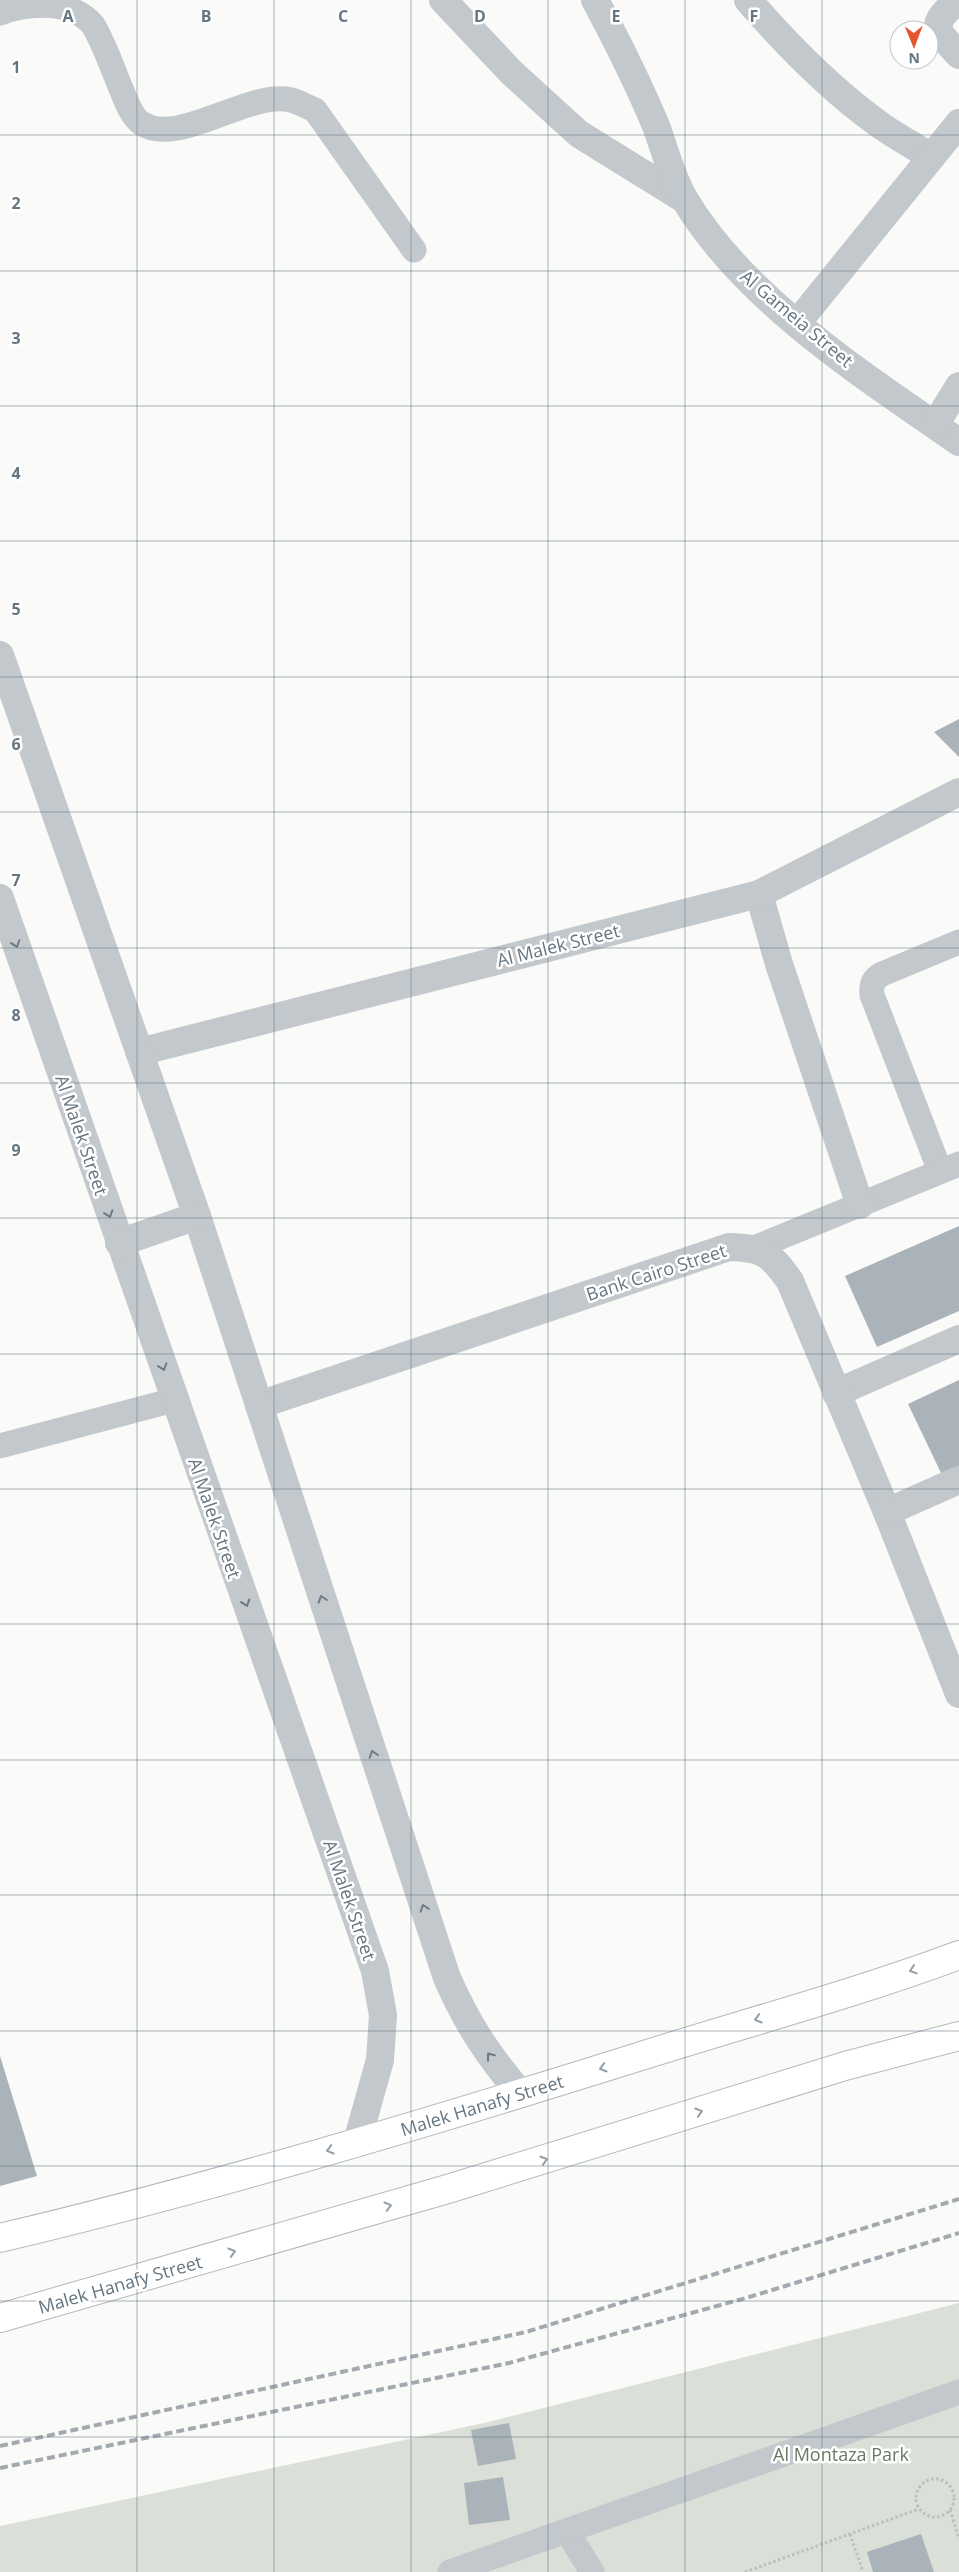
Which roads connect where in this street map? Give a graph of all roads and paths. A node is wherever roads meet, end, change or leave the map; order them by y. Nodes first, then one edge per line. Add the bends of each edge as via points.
1 (443, 0) edge
2 (595, 0) edge
3 (748, 0) edge
4 (957, 0) edge
5 (0, 13) edge
6 (959, 55) edge
7 (959, 123) edge
8 (931, 157) junction
9 (684, 199) junction
10 (414, 250) dead end
11 (798, 322) junction
12 (959, 386) edge
13 (935, 425) junction
14 (959, 442) edge
15 (0, 655) edge
16 (959, 792) edge
17 (759, 894) junction
18 (0, 898) edge
19 (959, 942) edge
20 (139, 1052) junction
21 (950, 1167) edge
22 (860, 1205) junction
23 (196, 1216) junction
24 (119, 1243) junction
25 (754, 1248) junction
26 (959, 1339) edge
27 (836, 1393) junction
28 (174, 1400) junction
29 (259, 1405) junction
30 (0, 1446) edge
31 (959, 1480) edge
32 (887, 1512) junction
33 (959, 1694) edge
34 (959, 1955) edge
35 (959, 2036) edge
36 (520, 2094) junction
37 (357, 2142) junction
38 (0, 2238) edge
39 (0, 2318) edge
40 (959, 2392) edge
41 (957, 2502) edge
42 (919, 2509) junction
43 (950, 2510) junction
44 (567, 2531) junction
45 (850, 2534) junction
46 (959, 2540) edge
47 (759, 2567) junction
48 (450, 2572) edge
49 (592, 2572) edge
50 (746, 2572) edge
51 (761, 2572) edge
52 (863, 2572) edge

1 - 9 street via 511,72 579,134
2 - 9 street, Al Gameia Street via 623,52
3 - 8 street via 828,84 877,123
4 - 6 street via 938,19 937,27
5 - 10 lane via 23,4 48,1 74,8 92,24 129,107 140,123 159,130 178,128 262,102 290,100 315,110
7 - 8 street
8 - 11 street
9 - 11 street, Al Gameia Street via 716,245 753,285
11 - 13 street, Al Gameia Street
12 - 13 street
13 - 14 street, Al Gameia Street
15 - 20 street
16 - 17 street, Al Malek Street
17 - 20 street, Al Malek Street
17 - 22 street via 779,964
18 -> 24 street, Al Malek Street
19 - 21 lane via 882,974 871,986 872,995
20 - 23 street
21 - 22 lane
22 - 25 lane
23 - 24 street
23 - 29 street
24 -> 28 street, Al Malek Street
25 - 27 street, Bank Cairo Street via 775,1260 790,1281
25 - 29 street, Bank Cairo Street via 729,1247
26 - 27 street
27 - 32 street, Bank Cairo Street
28 - 30 lane
28 -> 37 street, Al Malek Street via 375,1970 382,2015 380,2060
36 -> 29 street via 465,2018 447,1978
31 - 32 street
32 - 33 street, Bank Cairo Street
34 -> 36 highway, Malek Hanafy Street
39 -> 35 highway, Malek Hanafy Street via 451,2188 845,2066
36 - 37 highway, Malek Hanafy Street
37 -> 38 highway, Malek Hanafy Street via 123,2209
40 - 44 lane
41 - 42 path via 950,2485 944,2480 926,2480 916,2493
41 - 43 path
42 - 43 path via 929,2516 941,2517
42 - 45 path
43 - 46 path
44 - 48 lane
44 - 49 lane
45 - 47 path
45 - 52 path
47 - 50 path
47 - 51 path

